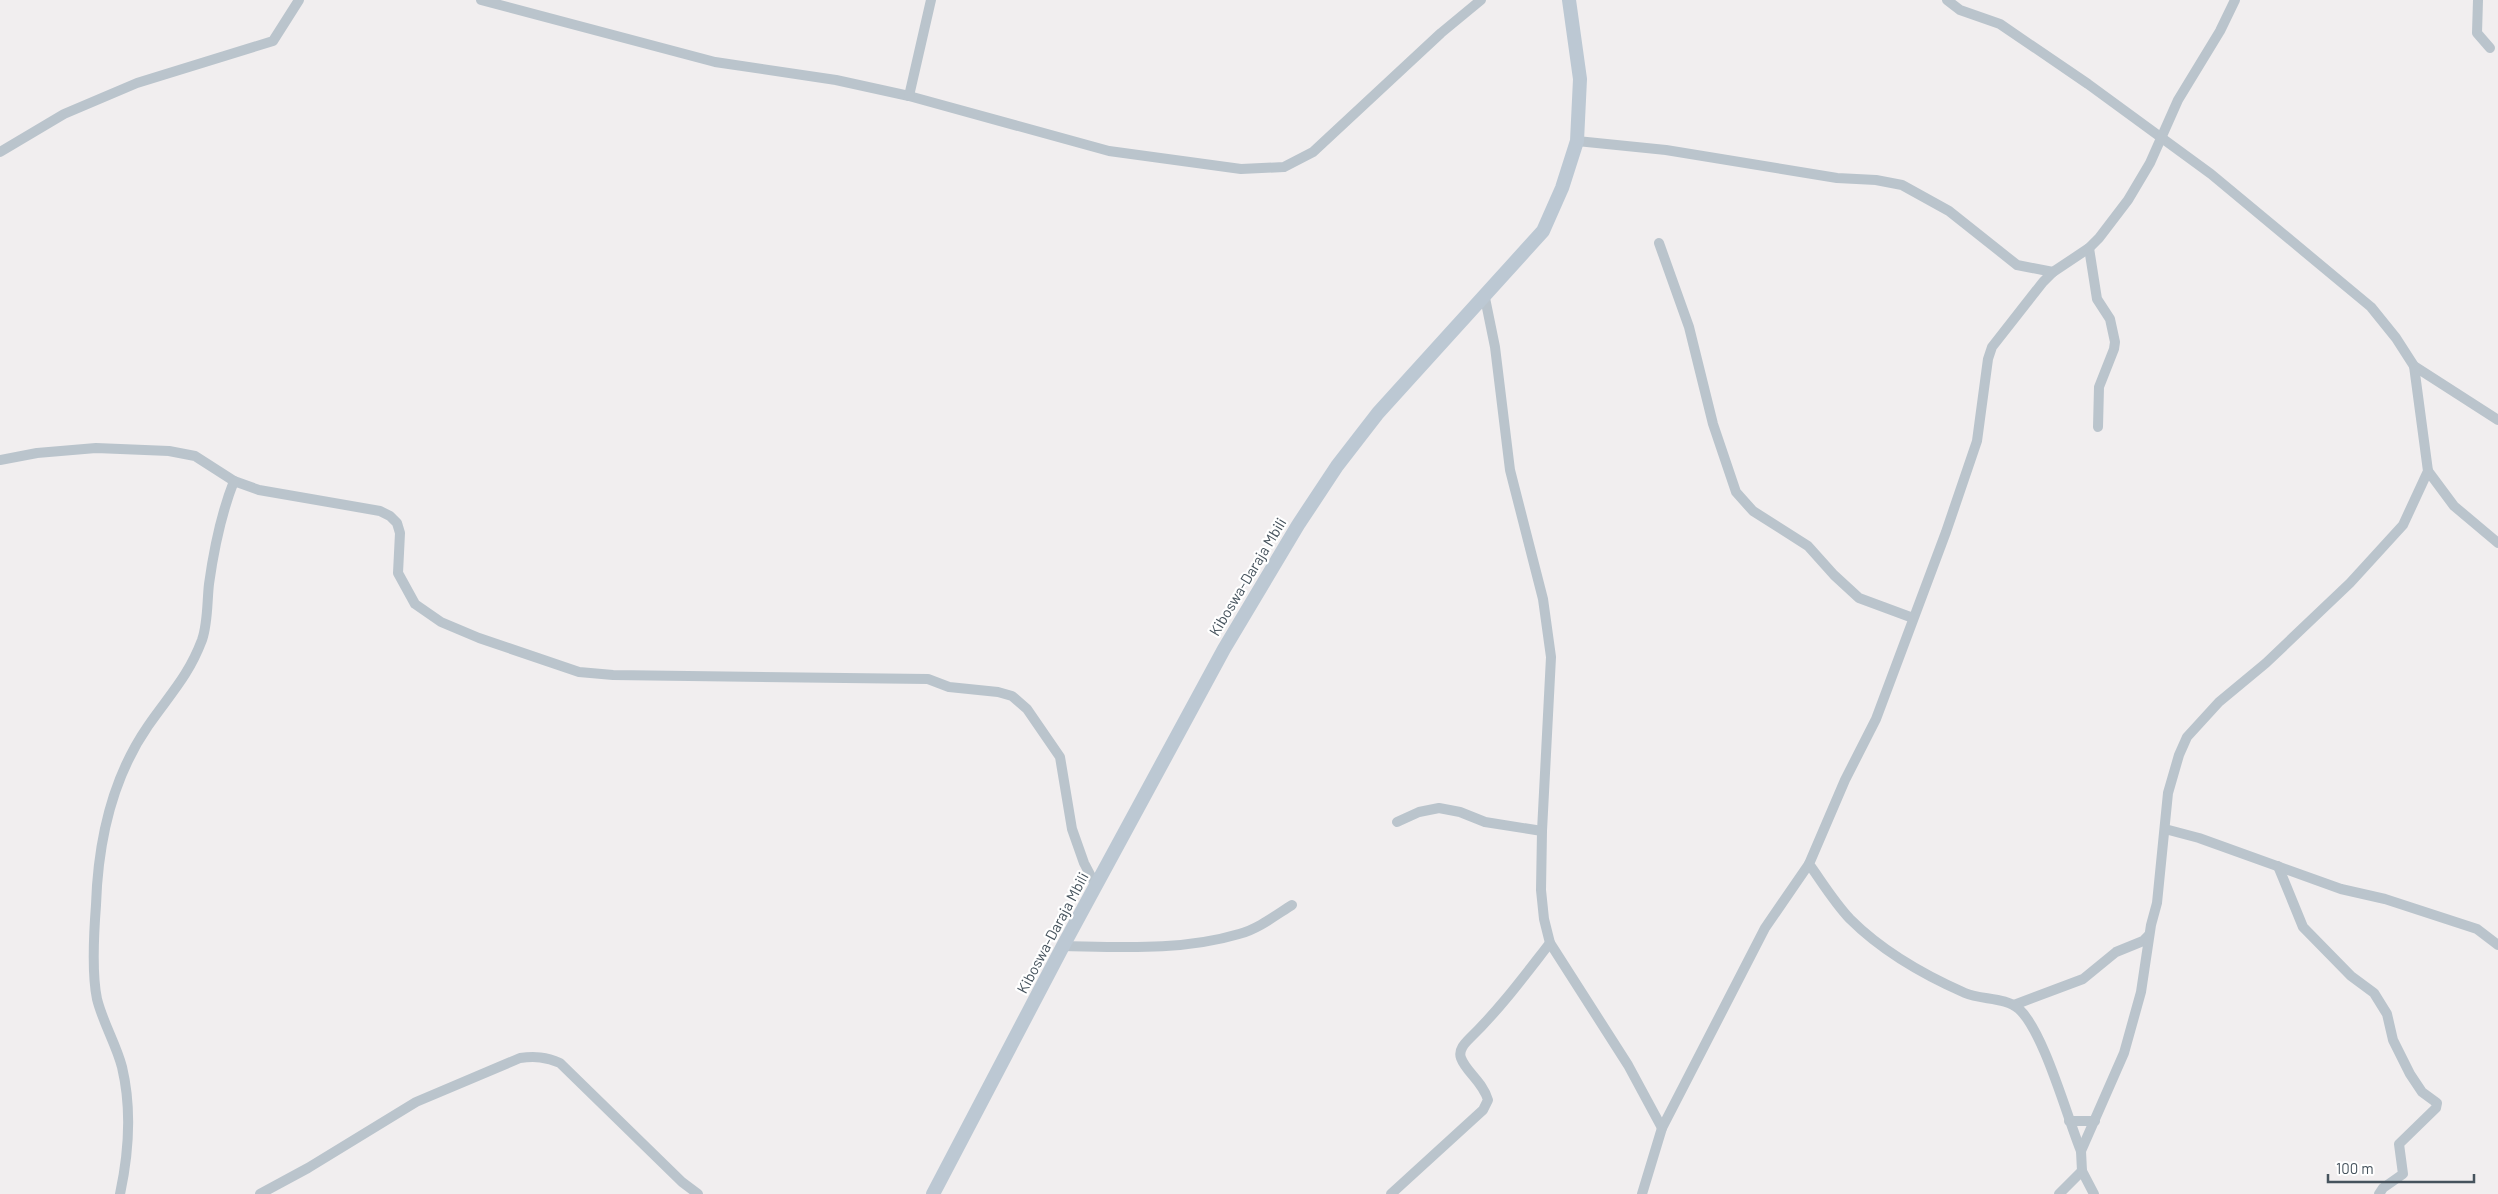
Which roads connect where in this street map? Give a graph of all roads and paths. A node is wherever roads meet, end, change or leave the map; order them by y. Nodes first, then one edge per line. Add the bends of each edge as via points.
1 (300, 0) edge
2 (481, 0) edge
3 (931, 0) edge
4 (1481, 0) edge
5 (1569, 0) edge
6 (1947, 0) edge
7 (2235, 0) edge
8 (2478, 0) edge
9 (2490, 48) dead end
10 (909, 96) junction
11 (2160, 137) junction
12 (1577, 141) junction
13 (0, 152) edge
14 (1659, 243) dead end
15 (2089, 248) junction
16 (2053, 272) junction
17 (1485, 298) junction
18 (2414, 366) junction
19 (2498, 420) edge
20 (2098, 427) dead end
21 (0, 460) edge
22 (2428, 471) junction
23 (234, 481) junction
24 (2498, 542) edge
25 (1914, 618) junction
26 (1397, 822) dead end
27 (2165, 829) junction
28 (1542, 831) junction
29 (1808, 864) junction
30 (2278, 866) junction
31 (1096, 886) junction
32 (1292, 905) dead end
33 (2149, 935) junction
34 (1550, 943) junction
35 (2498, 945) edge
36 (1063, 946) junction
37 (2014, 1005) junction
38 (2069, 1121) junction
39 (2095, 1121) junction
40 (1662, 1128) junction
41 (2081, 1151) junction
42 (2082, 1170) junction
43 (120, 1194) edge
44 (260, 1194) edge
45 (698, 1194) edge
46 (933, 1194) edge
47 (1391, 1194) edge
48 (1642, 1194) edge
49 (2059, 1194) edge
50 (2094, 1194) edge
51 (2379, 1194) edge

1 - 13 street via 273,41 137,83 64,114
2 - 10 street via 715,62 836,80
3 - 10 street
4 - 10 street via 1440,32 1313,152 1284,167 1241,169 1109,151
5 - 12 main road, Kiboswa-Daraja Mbili via 1580,79
6 - 11 street via 1960,10 2000,24
7 - 11 street
8 - 9 street via 2476,30
11 - 15 street via 2150,163 2128,200
11 - 18 street via 2211,174 2371,307
12 - 16 street via 1666,150 1837,178 1902,185 1949,211 2017,265
12 - 17 main road, Kiboswa-Daraja Mbili via 1562,188 1543,231
14 - 25 street via 1689,327 1713,424 1736,492 1753,511 1808,546 1859,598
15 - 16 street
15 - 20 street via 2097,299 2110,319 2115,342 2099,387
16 - 25 street via 1992,347 1977,441
17 - 28 street via 1495,346 1510,470 1543,599 1551,657
17 - 31 main road, Kiboswa-Daraja Mbili via 1378,413 1307,510 1224,649
18 - 19 street
18 - 22 street
21 - 23 street via 96,448 169,451 195,456
22 - 24 street via 2454,506
22 - 27 street via 2396,535 2290,640 2219,702 2187,737 2178,755 2168,793
23 - 31 street via 259,490 380,511 390,516 400,533 398,574 415,604 449,625 579,672 928,679 949,687 1012,696 1027,708 1058,753 1072,829 1080,855
23 - 43 street via 216,538 202,638 187,675 148,727 127,765 105,823 95,907 97,997 122,1066 126,1099 129,1135
25 - 29 street via 1876,719
26 - 28 street via 1418,812 1439,808 1485,822
27 - 30 street
27 - 33 street via 2157,903
28 - 34 street via 1541,890
29 - 37 street via 1850,919 1902,960 1967,994
29 - 40 street via 1765,928
30 - 35 street via 2341,889 2384,899 2477,930
30 - 51 street via 2303,927 2351,976 2374,993 2387,1014 2394,1040 2410,1074 2422,1092 2437,1103 2436,1108 2402,1140 2399,1149 2402,1176
31 - 36 main road, Kiboswa-Daraja Mbili
32 - 36 street via 1240,934 1201,942 1142,948
33 - 37 street via 2143,941 2116,952 2083,980
33 - 39 street via 2143,984 2124,1053
34 - 40 street via 1628,1065
34 - 47 street via 1490,1020 1461,1050 1461,1058 1485,1091 1488,1100 1483,1110
36 - 46 main road, Kiboswa-Daraja Mbili
37 - 38 street via 2034,1030
38 - 39 street
38 - 41 street
39 - 41 street
40 - 48 street
41 - 42 street
42 - 49 street
42 - 50 street
44 - 45 street via 416,1102 520,1058 533,1057 560,1063

